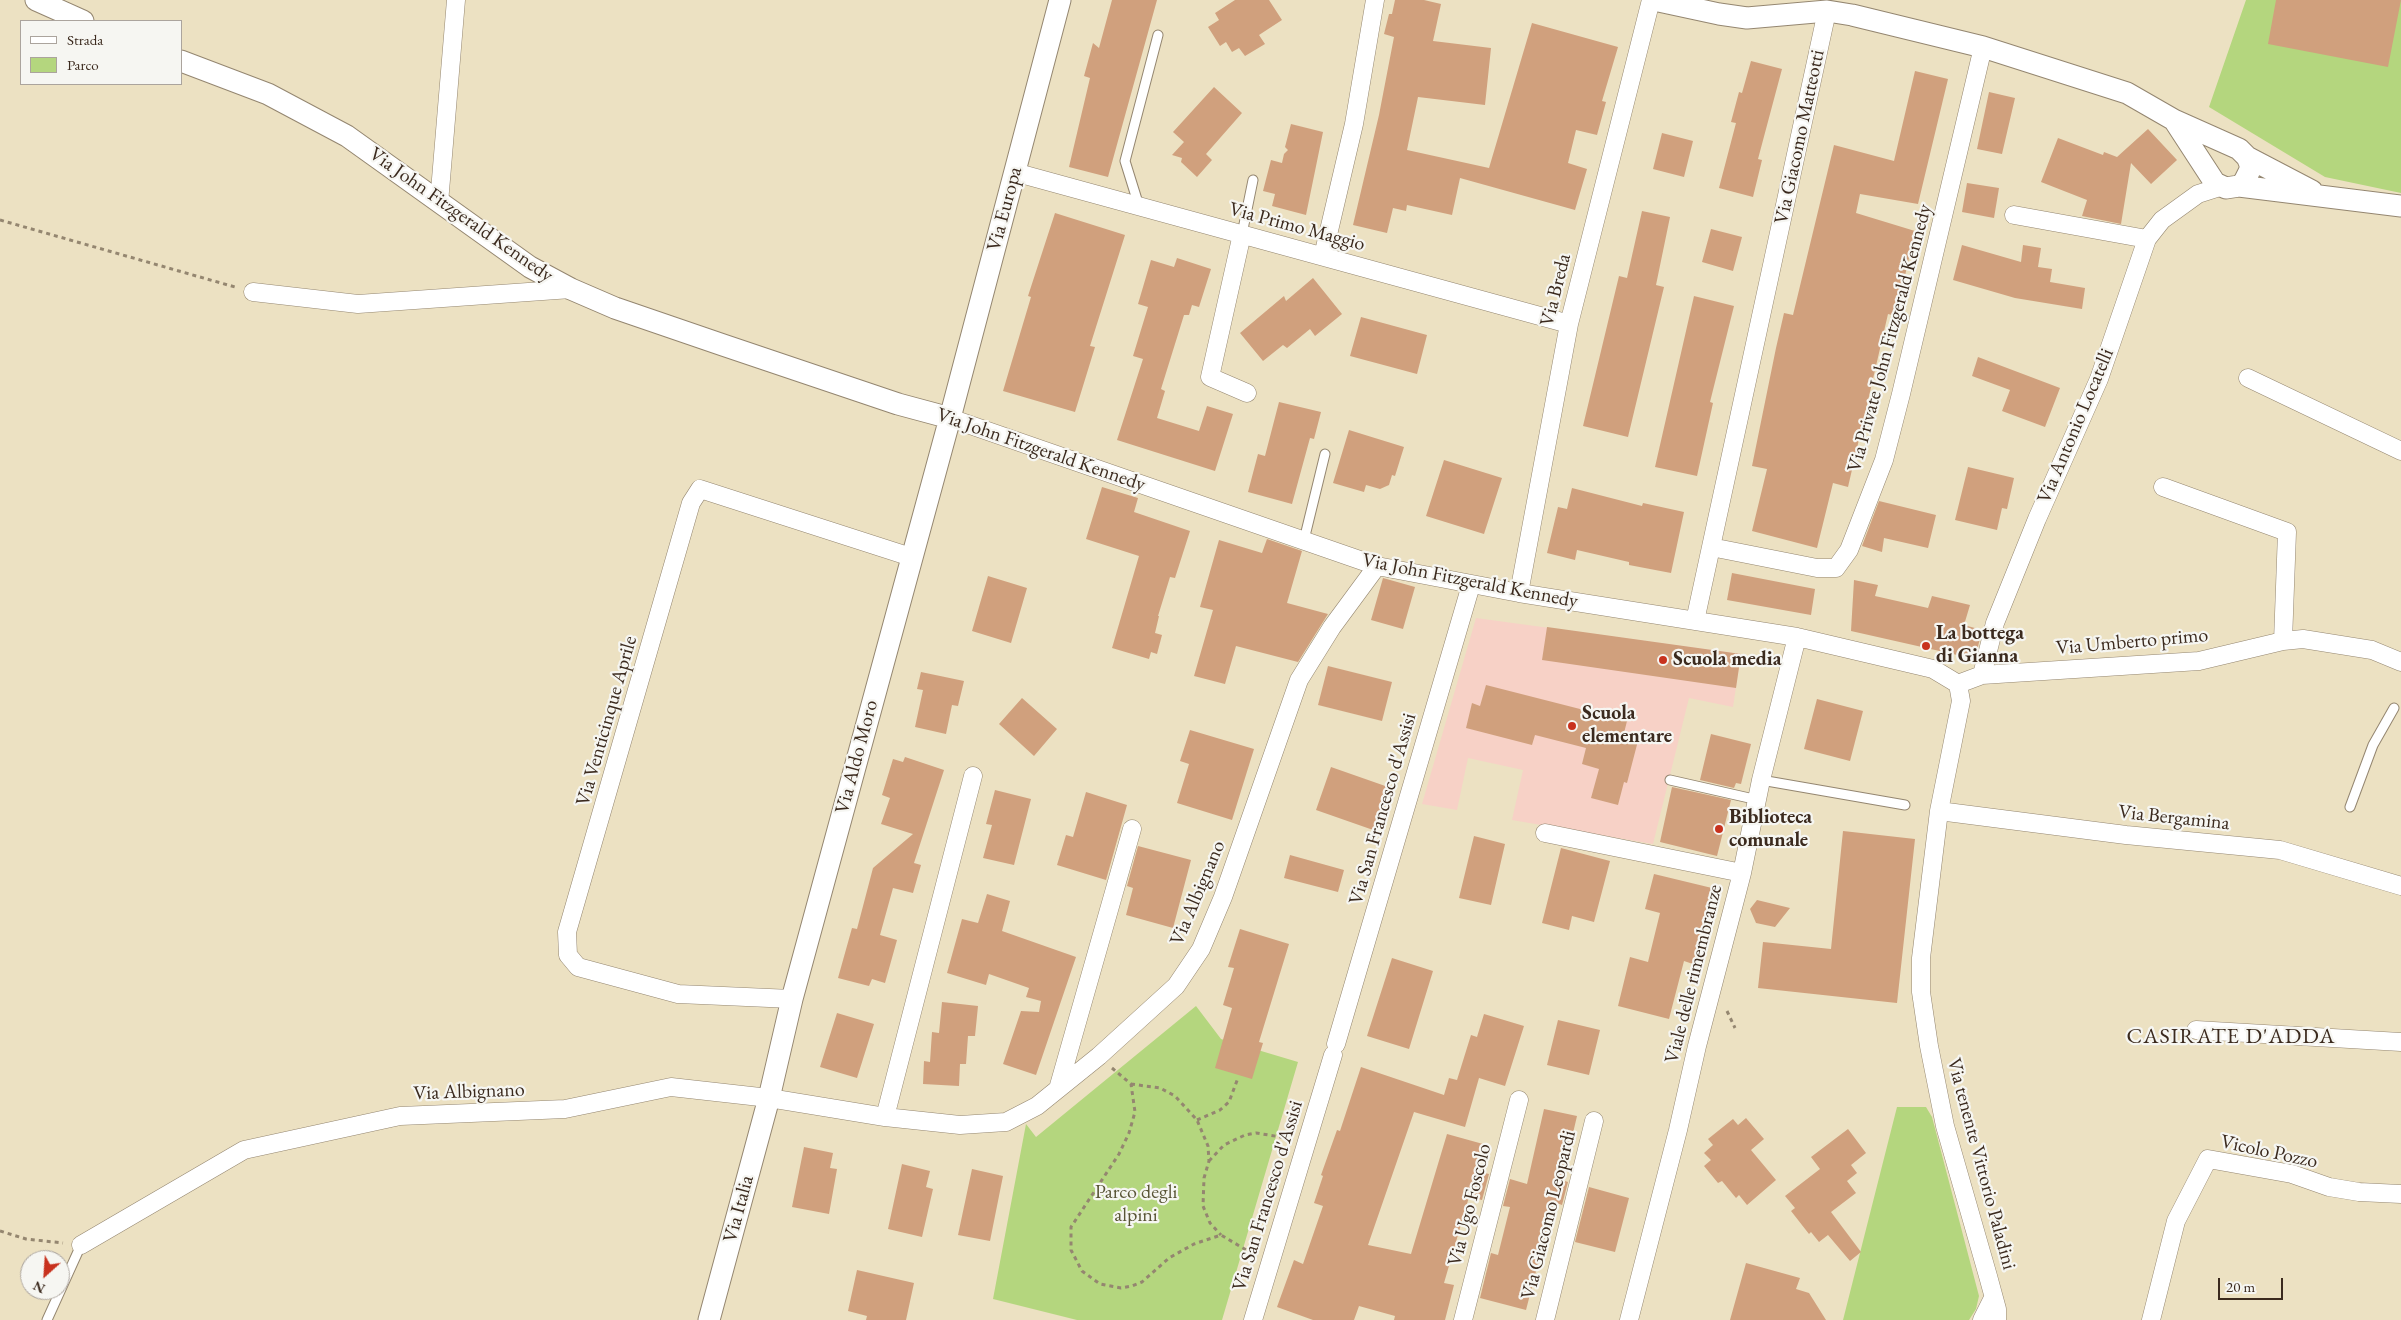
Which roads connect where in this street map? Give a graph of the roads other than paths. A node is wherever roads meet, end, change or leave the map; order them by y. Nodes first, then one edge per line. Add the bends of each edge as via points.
1 (36, 0) edge
2 (456, 0) edge
3 (1060, 0) edge
4 (1375, 0) edge
5 (1651, 0) edge
6 (1654, 0) edge
7 (1827, 11) junction
8 (82, 20) edge
9 (1158, 35) dead end
10 (1983, 47) junction
11 (182, 61) edge
12 (2174, 120) junction
13 (2247, 157) junction
14 (1014, 172) junction
15 (1254, 180) dead end
16 (2222, 182) junction
17 (2323, 197) junction
18 (439, 202) junction
19 (1139, 206) junction
20 (2401, 206) edge
21 (2014, 215) dead end
22 (1242, 234) junction
23 (2147, 239) junction
24 (1322, 256) junction
25 (571, 289) junction
26 (253, 292) road end
27 (1569, 324) junction
28 (2248, 378) dead end
29 (1247, 393) dead end
30 (950, 418) junction
31 (2401, 451) edge
32 (1325, 454) dead end
33 (2164, 487) dead end
34 (1304, 540) junction
35 (1711, 547) junction
36 (912, 557) junction
37 (1377, 566) junction
38 (1471, 585) junction
39 (1518, 593) junction
40 (1695, 621) junction
41 (1797, 637) junction
42 (2282, 641) junction
43 (2401, 662) edge
44 (1982, 675) junction
45 (1958, 684) junction
46 (2394, 708) dead end
47 (973, 776) dead end
48 (1670, 780) dead end
49 (1761, 780) junction
50 (1758, 800) junction
51 (1905, 805) dead end
52 (2350, 807) dead end
53 (1938, 811) junction
54 (1132, 829) dead end
55 (1545, 833) dead end
56 (1742, 873) junction
57 (2401, 886) edge
58 (792, 999) junction
59 (2196, 1030) dead end
60 (2401, 1042) edge
61 (1058, 1089) junction
62 (769, 1098) junction
63 (1519, 1100) dead end
64 (885, 1117) junction
65 (1594, 1121) dead end
66 (2401, 1194) edge
67 (81, 1245) joint
68 (1993, 1298) junction
69 (47, 1320) edge
70 (709, 1320) edge
71 (1252, 1320) edge
72 (1462, 1320) edge
73 (1545, 1320) edge
74 (1629, 1320) edge
75 (1982, 1320) edge
76 (1997, 1320) edge
77 (2151, 1320) edge

1 - 8 street
2 - 18 street
3 - 14 street, Via Europa
4 - 24 street via 1354,124
5 - 27 street, Via Breda
6 - 7 street via 1747,18
7 - 10 street
7 - 35 street, Via Giacomo Matteotti
9 - 19 lane via 1125,161
10 - 12 street via 2128,94
10 - 35 street, Via Private John Fitzgerald Kennedy via 1884,460 1848,550 1836,568 1818,568
11 - 18 street, Via John Fitzgerald Kennedy via 268,94 347,136
12 - 13 street, Via Antonio Locatelli via 2239,149
12 - 16 street
13 - 16 street via 2250,170 2244,182
13 - 17 street, Via Antonio Locatelli
14 - 19 street, Via Primo Maggio
14 - 30 street, Via Europa
15 - 22 lane
16 - 17 street, Via Antonio Locatelli
16 - 23 street, Via Antonio Locatelli via 2198,194 2162,220
17 - 20 street, Via Antonio Locatelli
18 - 25 street, Via John Fitzgerald Kennedy via 530,267
19 - 22 street, Via Primo Maggio
21 - 23 street
22 - 24 street, Via Primo Maggio
22 - 29 street via 1210,377
23 - 44 street, Via Antonio Locatelli via 2099,379 1995,623
24 - 27 street, Via Primo Maggio
25 - 26 street via 358,304
25 - 30 street, Via John Fitzgerald Kennedy via 615,308 714,342 898,404
27 - 39 street, Via Breda
28 - 31 street
30 - 34 street, Via John Fitzgerald Kennedy
30 - 36 street, Via Aldo Moro
32 - 34 lane
33 - 42 street via 2287,532
34 - 37 street, Via John Fitzgerald Kennedy
35 - 40 street, Via Giacomo Matteotti
36 - 58 street, Via Aldo Moro
36 - 58 street, Via Venticinque Aprile via 700,489 691,504 567,932 568,955 578,967 678,994
37 - 38 street, Via John Fitzgerald Kennedy
37 - 61 street, Via Albignano via 1332,627 1299,680 1223,897 1201,949 1176,986
38 - 39 street, Via John Fitzgerald Kennedy
38 - 71 street, Via San Francesco d'Assisi
39 - 40 street, Via John Fitzgerald Kennedy
40 - 41 street, Via John Fitzgerald Kennedy
41 - 45 street, Via John Fitzgerald Kennedy via 1933,669
41 - 49 street, Viale delle rimembranze
42 - 43 street, Via Umberto primo via 2303,639 2372,650
42 - 44 street, Via Umberto primo via 2199,661
44 - 45 street
45 - 53 street, Via tenente Vittorio Paladini via 1961,702
46 - 52 lane via 2374,745
47 - 64 street
48 - 50 lane
49 - 50 street, Viale delle rimembranze
49 - 51 lane
50 - 56 street, Viale delle rimembranze
53 - 57 street, Via Bergamina via 2126,835 2280,850
53 - 68 street, Via tenente Vittorio Paladini via 1921,958 1921,992 1945,1126
54 - 61 street
55 - 56 street
56 - 74 street, Viale delle rimembranze
58 - 62 street, Via Aldo Moro
59 - 60 street
61 - 64 street, Via Albignano via 1037,1106 1006,1122 960,1125
62 - 64 street, Via Albignano
62 - 67 street, Via Albignano via 671,1087 565,1109 400,1116 244,1150
62 - 70 street, Via Italia
63 - 72 street, Via Ugo Foscolo
65 - 73 street, Via Giacomo Leopardi
66 - 77 street, Vicolo Pozzo via 2328,1187 2292,1174 2208,1159 2176,1221
67 - 69 lane
68 - 75 street, Via tenente Vittorio Paladini
68 - 76 street, Via tenente Vittorio Paladini

